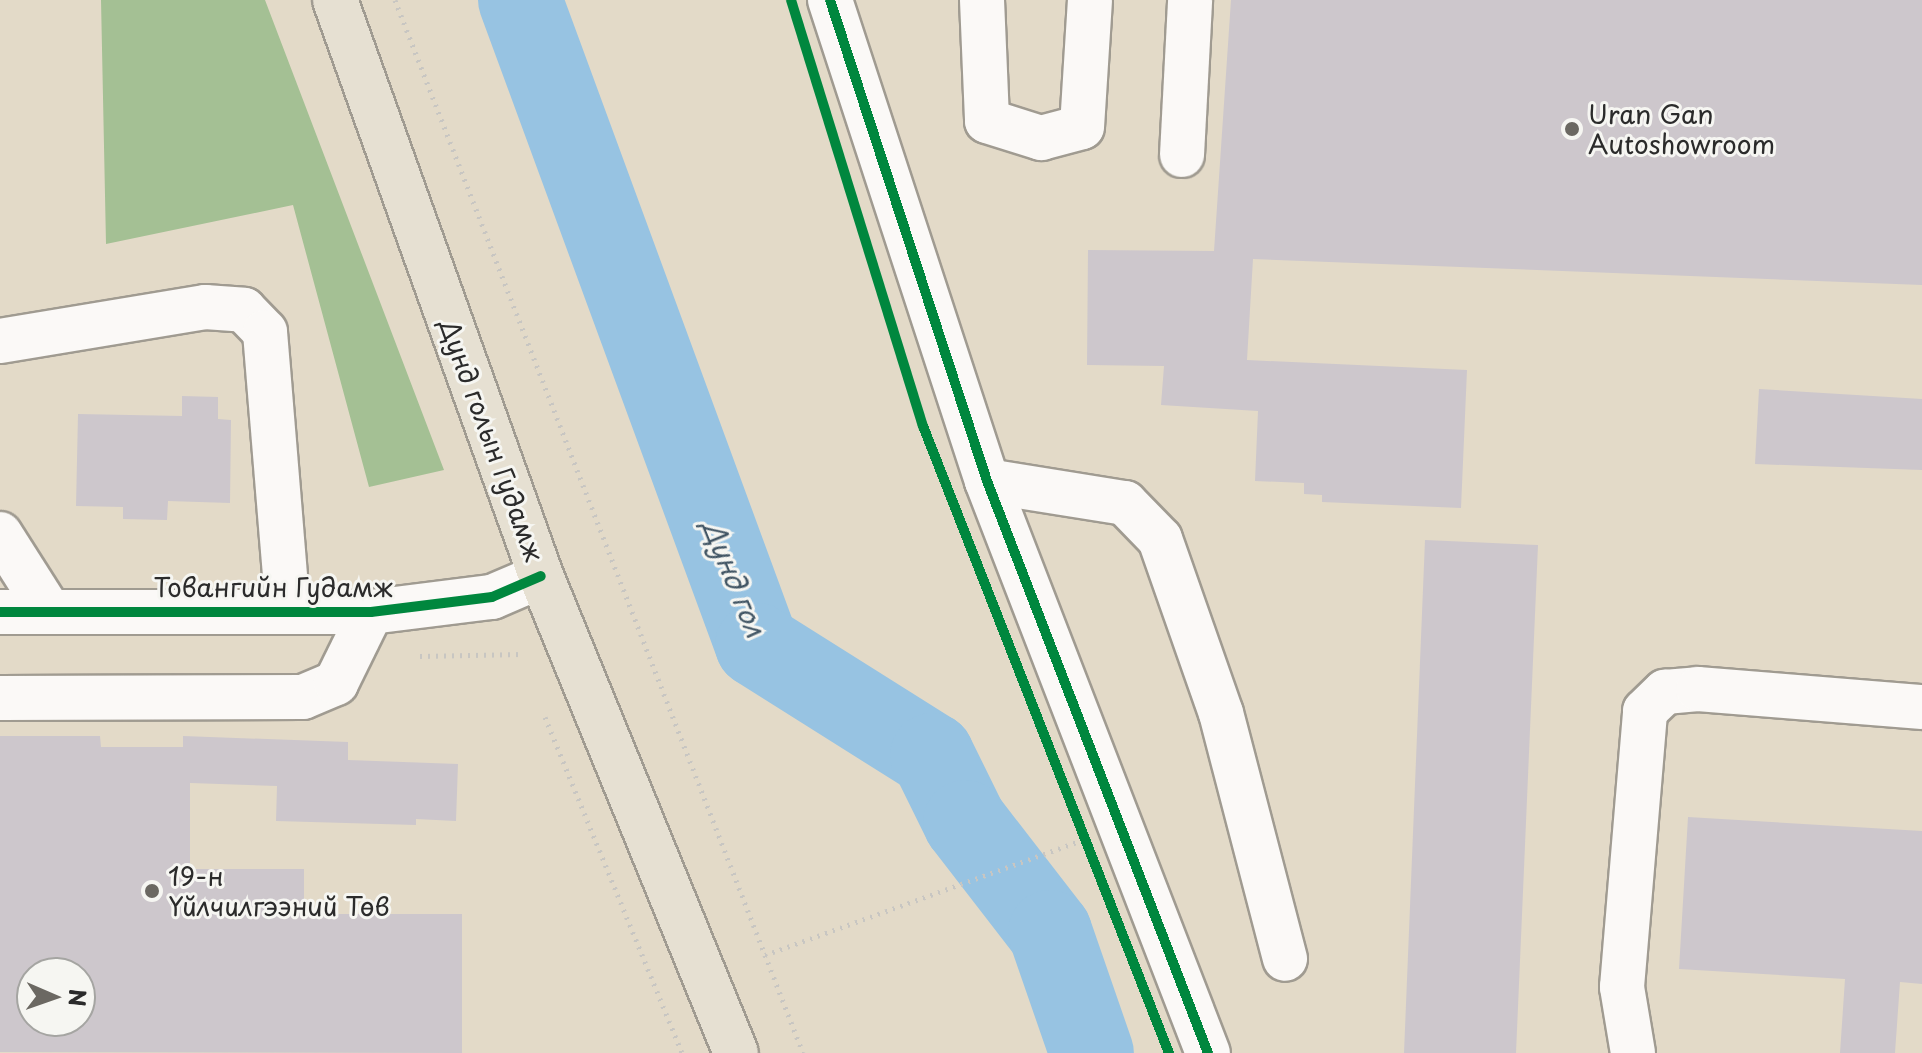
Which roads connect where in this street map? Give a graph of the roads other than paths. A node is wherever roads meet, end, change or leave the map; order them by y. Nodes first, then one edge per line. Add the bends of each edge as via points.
1 (335, 0) edge
2 (830, 0) edge
3 (982, 0) edge
4 (1090, 0) edge
5 (1190, 0) edge
6 (1182, 155) dead end
7 (0, 341) edge
8 (987, 481) junction
9 (0, 534) edge
10 (541, 576) junction
11 (47, 608) junction
12 (288, 611) junction
13 (0, 612) edge
14 (371, 612) junction
15 (0, 698) edge
16 (1922, 707) edge
17 (1285, 959) dead end
18 (736, 1053) edge
19 (1208, 1053) edge
20 (1633, 1053) edge

1 - 10 main road, Дунд голын Гудамж
2 - 8 street
3 - 4 street via 987,121 1041,138 1082,127
5 - 6 street
7 - 12 street via 205,307 244,310 265,332
8 - 17 street via 1125,503 1160,539 1221,713
8 - 19 street via 1093,833
9 - 11 street
10 - 14 street, Товангийн Гудамж via 492,597
10 - 18 main road, Дунд голын Гудамж
11 - 12 street, Товангийн Гудамж
11 - 13 street, Товангийн Гудамж
12 - 14 street, Товангийн Гудамж
14 - 15 street via 336,683 303,697
16 - 20 street via 1698,689 1665,692 1645,711 1622,987

